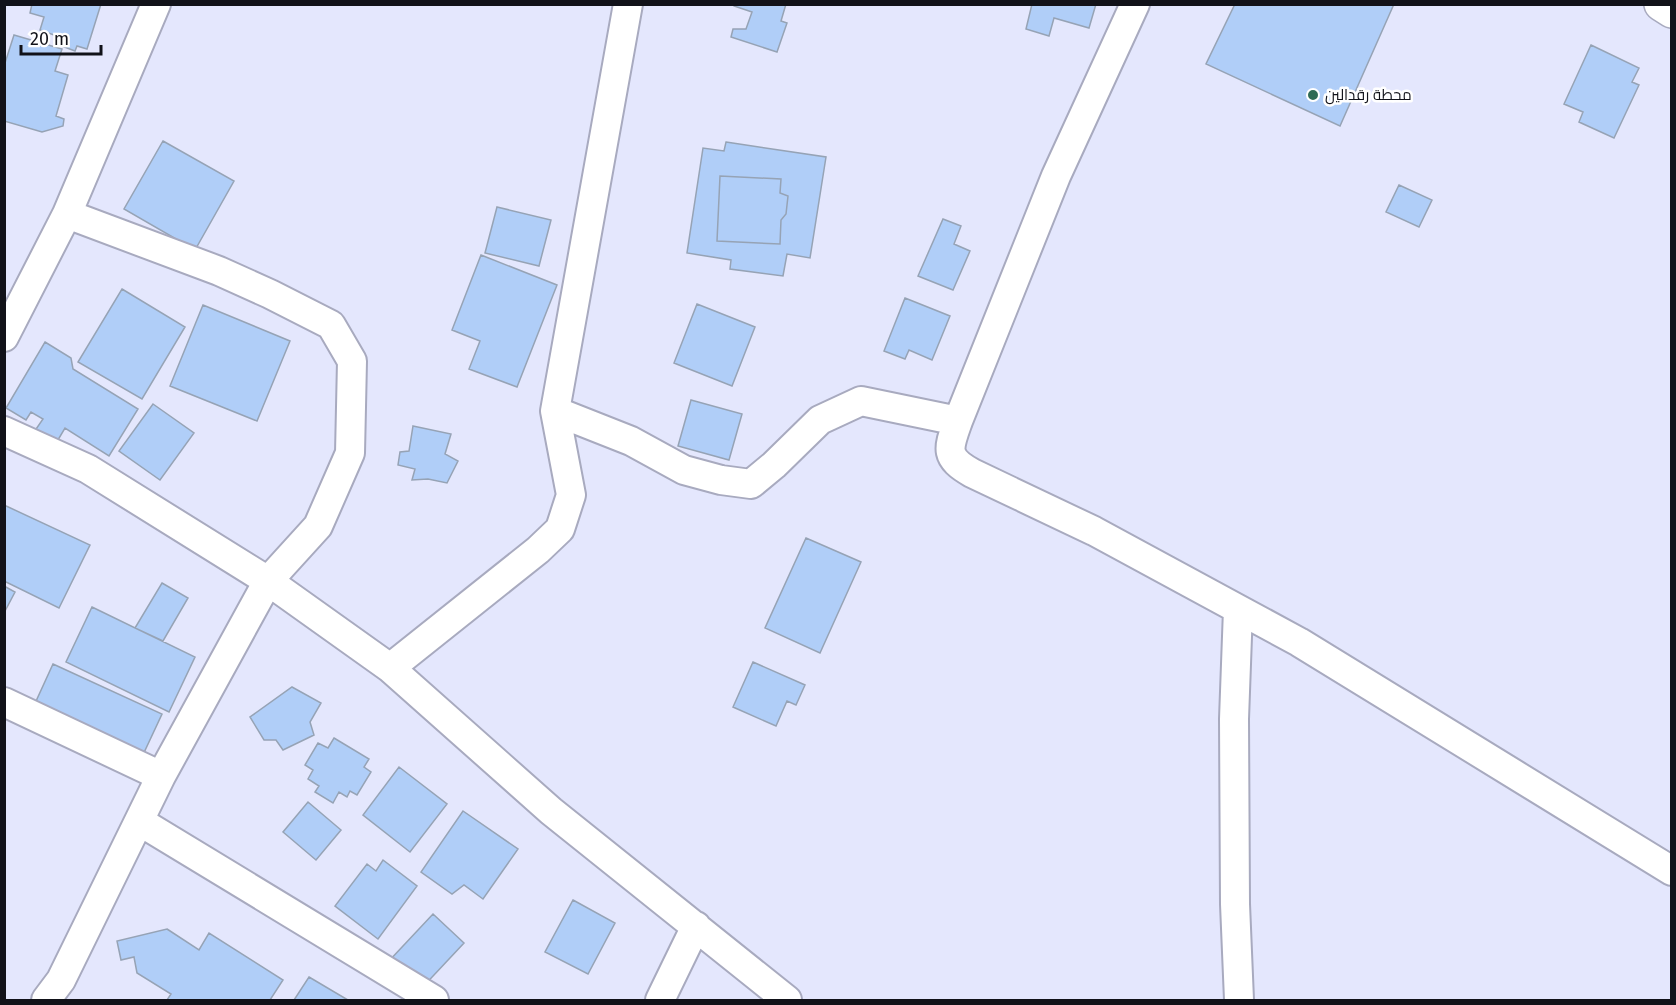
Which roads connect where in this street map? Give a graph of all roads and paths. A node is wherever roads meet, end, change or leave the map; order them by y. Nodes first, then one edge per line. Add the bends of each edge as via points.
1 (156, 4) edge
2 (628, 4) edge
3 (1136, 4) edge
4 (1661, 4) edge
5 (1671, 11) edge
6 (67, 213) junction
7 (4, 337) edge
8 (555, 411) junction
9 (958, 421) junction
10 (4, 432) edge
11 (268, 581) junction
12 (1238, 609) junction
13 (390, 668) junction
14 (4, 702) edge
15 (161, 776) junction
16 (139, 821) junction
17 (1671, 871) edge
18 (696, 926) junction
19 (46, 1000) edge
20 (434, 1000) edge
21 (660, 1000) edge
22 (787, 1000) edge
23 (1239, 1000) edge

1 - 6 street
2 - 8 street
3 - 9 street via 1056,176
4 - 5 street
6 - 7 street
6 - 11 street via 219,271 331,325 352,361 350,453 318,526
8 - 9 street via 631,441 684,470 751,484 820,420 861,401
8 - 13 street via 571,495 560,529
9 - 12 street via 949,445 950,456 957,465 1094,531
10 - 11 street via 88,469
11 - 13 street
11 - 15 street
12 - 17 street via 1299,642
12 - 23 street via 1234,730
13 - 18 street via 551,811
14 - 15 street
15 - 16 street
16 - 19 street via 61,980
16 - 20 street
18 - 21 street
18 - 22 street

